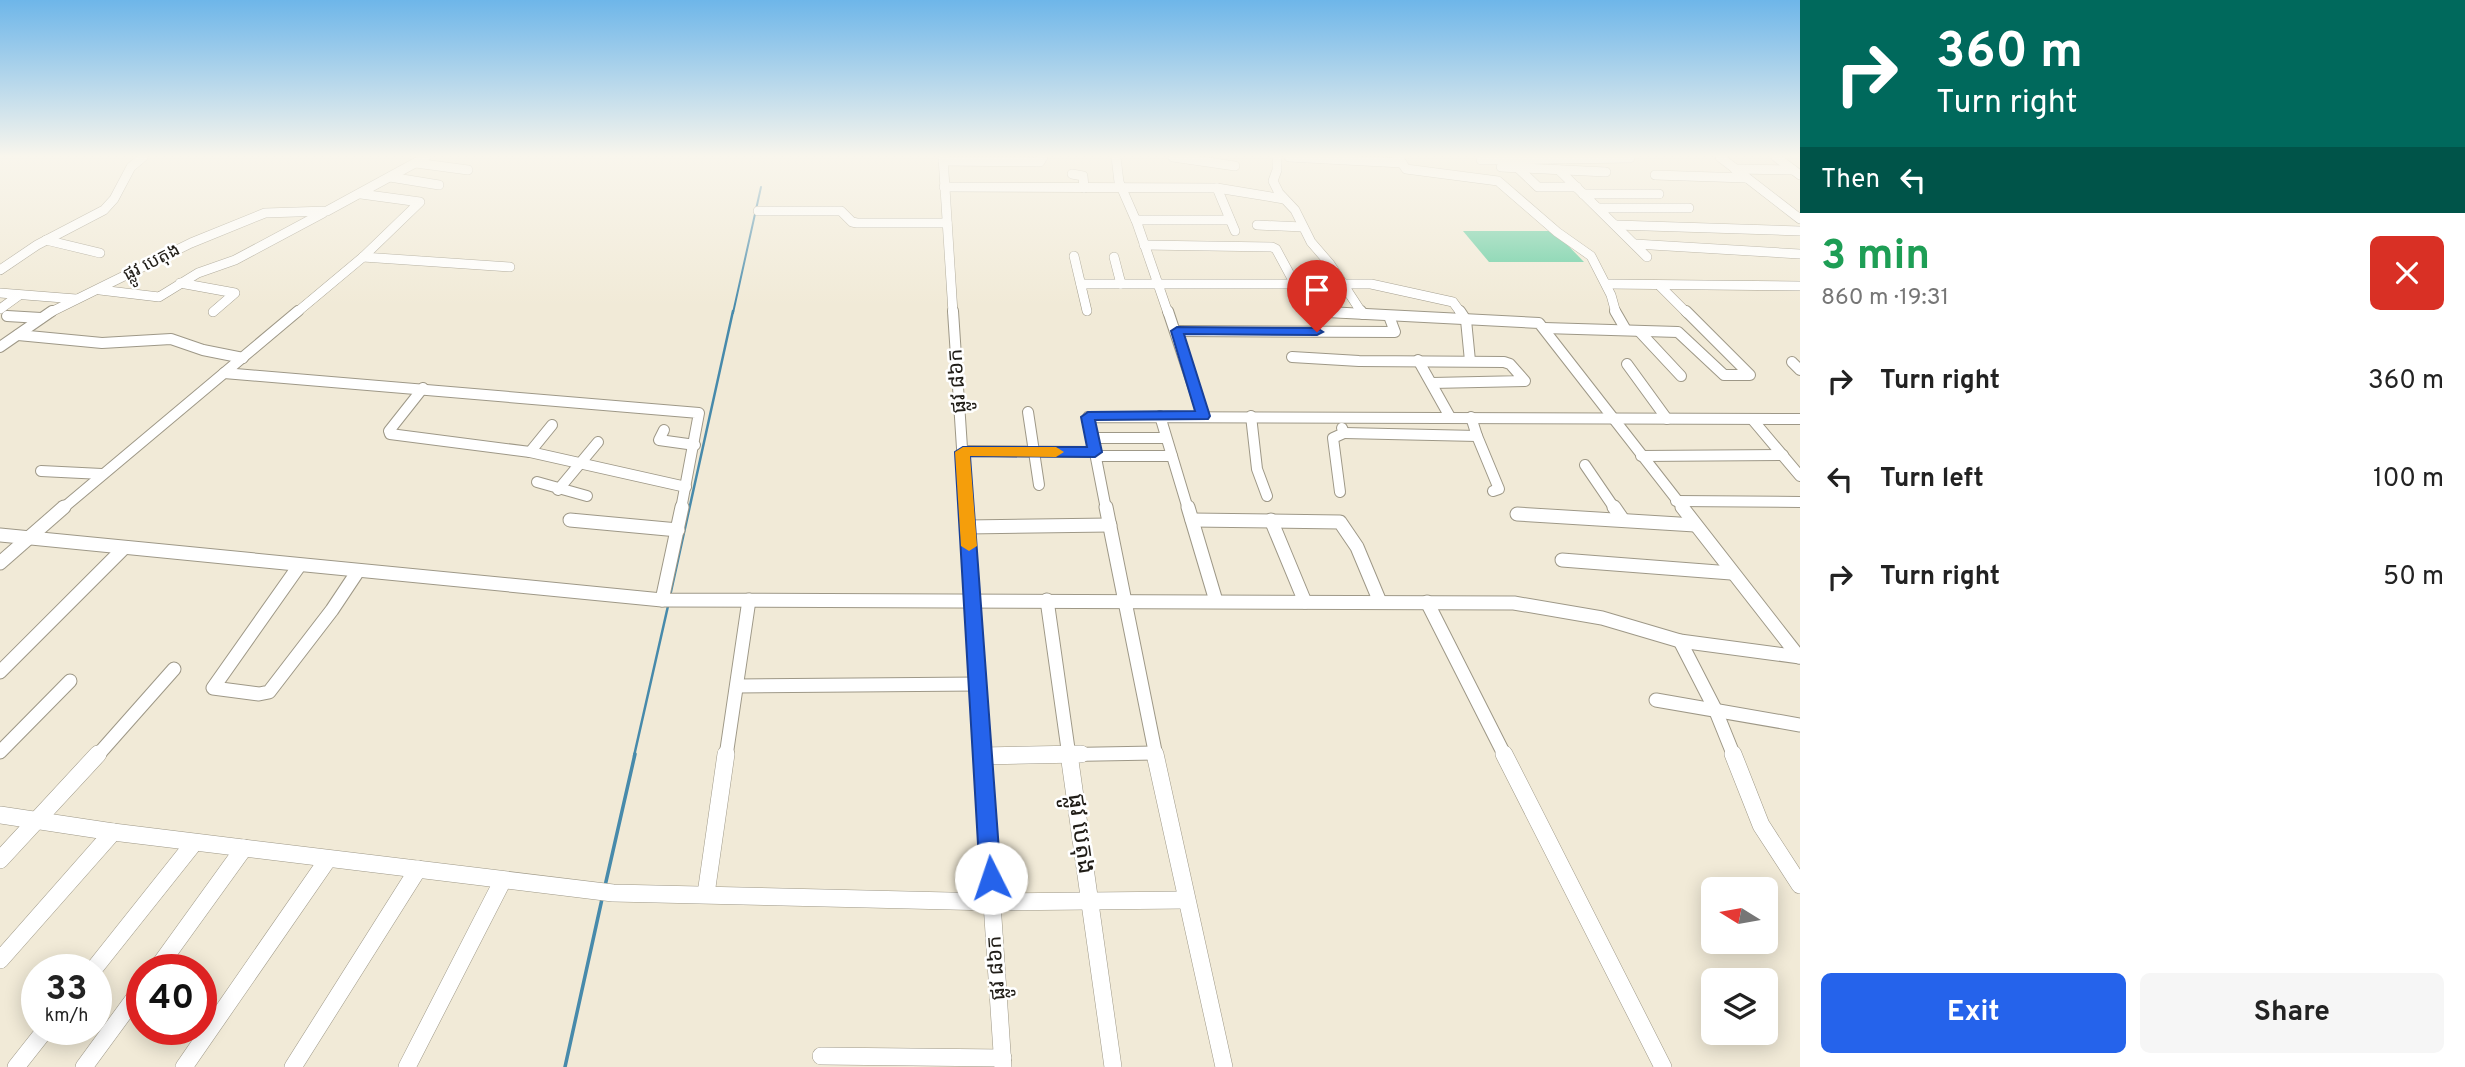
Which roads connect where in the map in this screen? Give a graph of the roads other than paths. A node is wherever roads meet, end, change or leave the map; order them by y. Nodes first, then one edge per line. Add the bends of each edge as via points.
1 (107, 207) edge
2 (335, 207) edge
3 (416, 207) edge
4 (946, 207) edge
5 (1130, 207) edge
6 (1225, 207) edge
7 (1292, 207) edge
8 (1528, 207) edge
9 (1784, 207) edge
10 (1598, 208) joint
11 (1689, 208) dead end
12 (758, 211) dead end
13 (324, 212) junction
14 (1800, 219) edge
15 (1136, 220) junction
16 (1230, 220) junction
17 (947, 223) junction
18 (1257, 225) dead end
19 (1616, 225) junction
20 (1303, 227) junction
21 (1800, 231) edge
22 (1235, 232) dead end
23 (46, 240) junction
24 (1636, 244) junction
25 (1144, 245) junction
26 (100, 253) dead end
27 (1800, 254) edge
28 (1074, 256) dead end
29 (363, 257) junction
30 (1114, 257) dead end
31 (1647, 257) dead end
32 (510, 267) dead end
33 (0, 270) edge
34 (180, 283) junction
35 (1081, 284) junction
36 (1121, 284) junction
37 (1157, 284) junction
38 (1295, 284) junction
39 (1606, 284) junction
40 (1345, 285) junction
41 (1659, 285) junction
42 (1800, 286) edge
43 (100, 290) junction
44 (0, 293) edge
45 (18, 296) junction
46 (77, 299) junction
47 (1087, 311) dead end
48 (3, 312) edge
49 (212, 312) dead end
50 (1327, 312) dead end
51 (1363, 314) junction
52 (1389, 316) junction
53 (41, 318) junction
54 (1466, 320) junction
55 (1544, 328) junction
56 (1626, 330) junction
57 (1177, 331) junction
58 (1639, 331) junction
59 (18, 335) junction
60 (0, 347) edge
61 (243, 358) junction
62 (1292, 358) dead end
63 (1418, 360) junction
64 (1470, 361) junction
65 (1627, 364) dead end
66 (224, 373) junction
67 (1681, 376) dead end
68 (1432, 383) junction
69 (423, 388) junction
70 (1028, 412) dead end
71 (1160, 416) junction
72 (1203, 416) junction
73 (1251, 416) junction
74 (1665, 416) junction
75 (1338, 417) junction
76 (1450, 417) junction
77 (1471, 417) junction
78 (1612, 419) junction
79 (1752, 419) junction
80 (1800, 419) edge
81 (551, 425) dead end
82 (664, 430) dead end
83 (1344, 433) junction
84 (1477, 436) junction
85 (1092, 438) junction
86 (1166, 438) junction
87 (598, 442) dead end
88 (695, 445) junction
89 (530, 452) junction
90 (963, 452) junction
91 (1034, 452) junction
92 (1095, 454) junction
93 (1783, 455) junction
94 (1172, 456) junction
95 (1641, 456) junction
96 (580, 464) junction
97 (1585, 465) dead end
98 (41, 471) dead end
99 (102, 474) junction
100 (1800, 476) edge
101 (537, 482) dead end
102 (1040, 485) dead end
103 (686, 487) junction
104 (558, 490) junction
105 (1493, 491) dead end
106 (1340, 492) dead end
107 (587, 496) dead end
108 (1267, 496) dead end
109 (1676, 501) junction
110 (1800, 502) edge
111 (1517, 514) dead end
112 (570, 520) dead end
113 (1192, 520) junction
114 (1270, 520) junction
115 (1623, 520) junction
116 (1110, 525) junction
117 (1695, 525) junction
118 (968, 527) junction
119 (678, 530) junction
120 (0, 535) edge
121 (31, 537) junction
122 (123, 550) junction
123 (1562, 560) dead end
124 (0, 564) edge
125 (299, 566) junction
126 (358, 571) junction
127 (1731, 573) junction
128 (667, 600) junction
129 (749, 600) junction
130 (1047, 600) junction
131 (1125, 601) junction
132 (1216, 601) junction
133 (1305, 601) junction
134 (972, 602) junction
135 (1380, 602) junction
136 (1427, 602) junction
137 (1680, 641) junction
138 (1799, 657) edge
139 (174, 668) dead end
140 (0, 672) edge
141 (70, 681) dead end
142 (978, 684) junction
143 (737, 686) junction
144 (1656, 700) dead end
145 (1715, 709) junction
146 (1800, 724) edge
147 (0, 751) edge
148 (1155, 753) junction
149 (982, 756) junction
150 (1069, 756) junction
151 (0, 815) edge
152 (40, 820) junction
153 (113, 832) junction
154 (194, 843) junction
155 (244, 848) junction
156 (328, 859) junction
157 (0, 860) edge
158 (418, 869) junction
159 (503, 880) junction
160 (1800, 884) edge
161 (706, 894) junction
162 (1186, 900) junction
163 (992, 902) junction
164 (1090, 903) junction
165 (106, 954) edge
166 (168, 954) edge
167 (0, 960) edge
168 (126, 1010) edge
169 (33, 1045) edge
170 (821, 1056) dead end
171 (1003, 1063) edge
172 (16, 1067) edge
173 (84, 1067) edge
174 (184, 1067) edge
175 (293, 1067) edge
176 (407, 1067) edge
177 (1113, 1067) edge
178 (1224, 1067) edge
179 (1663, 1067) edge

1 - 23 street
2 - 13 street, ផ្លូវ បេតុង
3 - 29 street
4 - 17 street, ផ្លូវ ៨៦ក
5 - 15 street
6 - 16 street
7 - 20 street
8 - 39 street via 1589,253
9 - 14 street
10 - 11 street
10 - 19 street
12 - 17 street via 841,211 857,223
13 - 34 street via 244,256
13 - 43 street, ផ្លូវ បេតុង via 270,212 238,222
15 - 16 street
15 - 25 street
16 - 22 street
17 - 90 street, ផ្លូវ ៨៦ក
18 - 20 street
19 - 21 street
19 - 24 street
20 - 40 street
23 - 26 street
23 - 33 street
24 - 27 street
24 - 31 street
25 - 37 street
25 - 38 street via 1272,247
28 - 35 street
29 - 32 street
29 - 61 street
30 - 36 street
34 - 43 street via 157,298
34 - 49 street via 235,293
35 - 36 street
35 - 47 street
36 - 37 street
37 - 38 street
37 - 57 street
38 - 40 street
39 - 41 street
39 - 56 street
40 - 51 street
40 - 54 street via 1381,285 1446,298
41 - 42 street
41 - 58 street via 1750,376 1724,375 1682,333
43 - 46 street, ផ្លូវ បេតុង
44 - 45 street
45 - 46 street
45 - 48 street
46 - 53 street, ផ្លូវ បេតុង
48 - 53 street
50 - 51 street
51 - 52 street
52 - 54 street
52 - 57 street via 1395,332
53 - 59 street, ផ្លូវ បេតុង
54 - 55 street via 1539,323
54 - 64 street
55 - 56 street
55 - 78 street
56 - 58 street
57 - 72 street
58 - 67 street
59 - 60 street, ផ្លូវ បេតុង
59 - 61 street via 102,344 171,339
61 - 66 street
62 - 63 street
63 - 64 street
63 - 68 street
64 - 68 street via 1510,364 1525,381
65 - 74 street
66 - 69 street
66 - 99 street
68 - 76 street
69 - 88 street via 695,411 700,415
69 - 89 street via 390,434
70 - 91 street
71 - 72 street
71 - 85 street via 1093,415 1088,417
71 - 86 street
72 - 73 street
73 - 75 street
73 - 108 street via 1257,469
74 - 78 street
74 - 79 street
75 - 76 street
75 - 83 street
76 - 77 street
77 - 78 street
77 - 84 street
78 - 95 street
79 - 80 street
79 - 93 street
81 - 89 street
82 - 88 street via 659,440
83 - 84 street
83 - 106 street via 1333,438
84 - 105 street via 1497,481 1499,489
85 - 86 street
85 - 92 street
86 - 94 street
87 - 96 street
88 - 103 street
89 - 96 street
90 - 91 street
90 - 118 street, ផ្លូវ ៨៦ក
91 - 92 street
91 - 102 street
92 - 94 street
92 - 116 street
93 - 95 street
93 - 100 street
94 - 113 street
95 - 109 street
96 - 103 street
96 - 104 street
97 - 115 street
98 - 99 street
99 - 121 street
101 - 104 street
103 - 119 street
104 - 107 street
109 - 110 street
109 - 117 street
111 - 115 street
112 - 119 street
113 - 114 street
113 - 132 street
114 - 133 street
114 - 135 street via 1334,521 1346,526
115 - 117 street
116 - 118 street
116 - 131 street
117 - 127 street
118 - 134 street, ផ្លូវ ៨៦ក
119 - 128 street
120 - 121 street
121 - 122 street
121 - 124 street
122 - 125 street
122 - 140 street
123 - 127 street
125 - 126 street
125 - 126 street via 213,685 215,689 269,692
126 - 128 street
127 - 138 street
128 - 129 street
129 - 134 street
129 - 143 street
130 - 131 street
130 - 134 street
130 - 150 street, ផ្លូវ បេតុង
131 - 132 street
131 - 148 street
132 - 133 street
133 - 135 street
134 - 142 street, ផ្លូវ ៨៦ក
135 - 136 street
136 - 137 street via 1514,603 1602,618
136 - 179 street
137 - 138 street
137 - 145 street
139 - 152 street
141 - 147 street
142 - 143 street
142 - 149 street, ផ្លូវ ៨៦ក
143 - 161 street
144 - 145 street
145 - 146 street
145 - 160 street via 1761,825
148 - 150 street
148 - 162 street
149 - 150 street
149 - 163 street, ផ្លូវ ៨៦ក
150 - 164 street, ផ្លូវ បេតុង
151 - 152 street
152 - 153 street
152 - 157 street
153 - 154 street
153 - 167 street
154 - 155 street
154 - 165 street
155 - 156 street
155 - 166 street
156 - 158 street
156 - 174 street
158 - 159 street
158 - 175 street
159 - 161 street via 588,891
159 - 176 street
161 - 163 street
162 - 164 street
162 - 178 street
163 - 164 street
163 - 171 street, ផ្លូវ ៨៦ក
164 - 177 street, ផ្លូវ បេតុង
168 - 173 street
169 - 172 street
170 - 171 street

